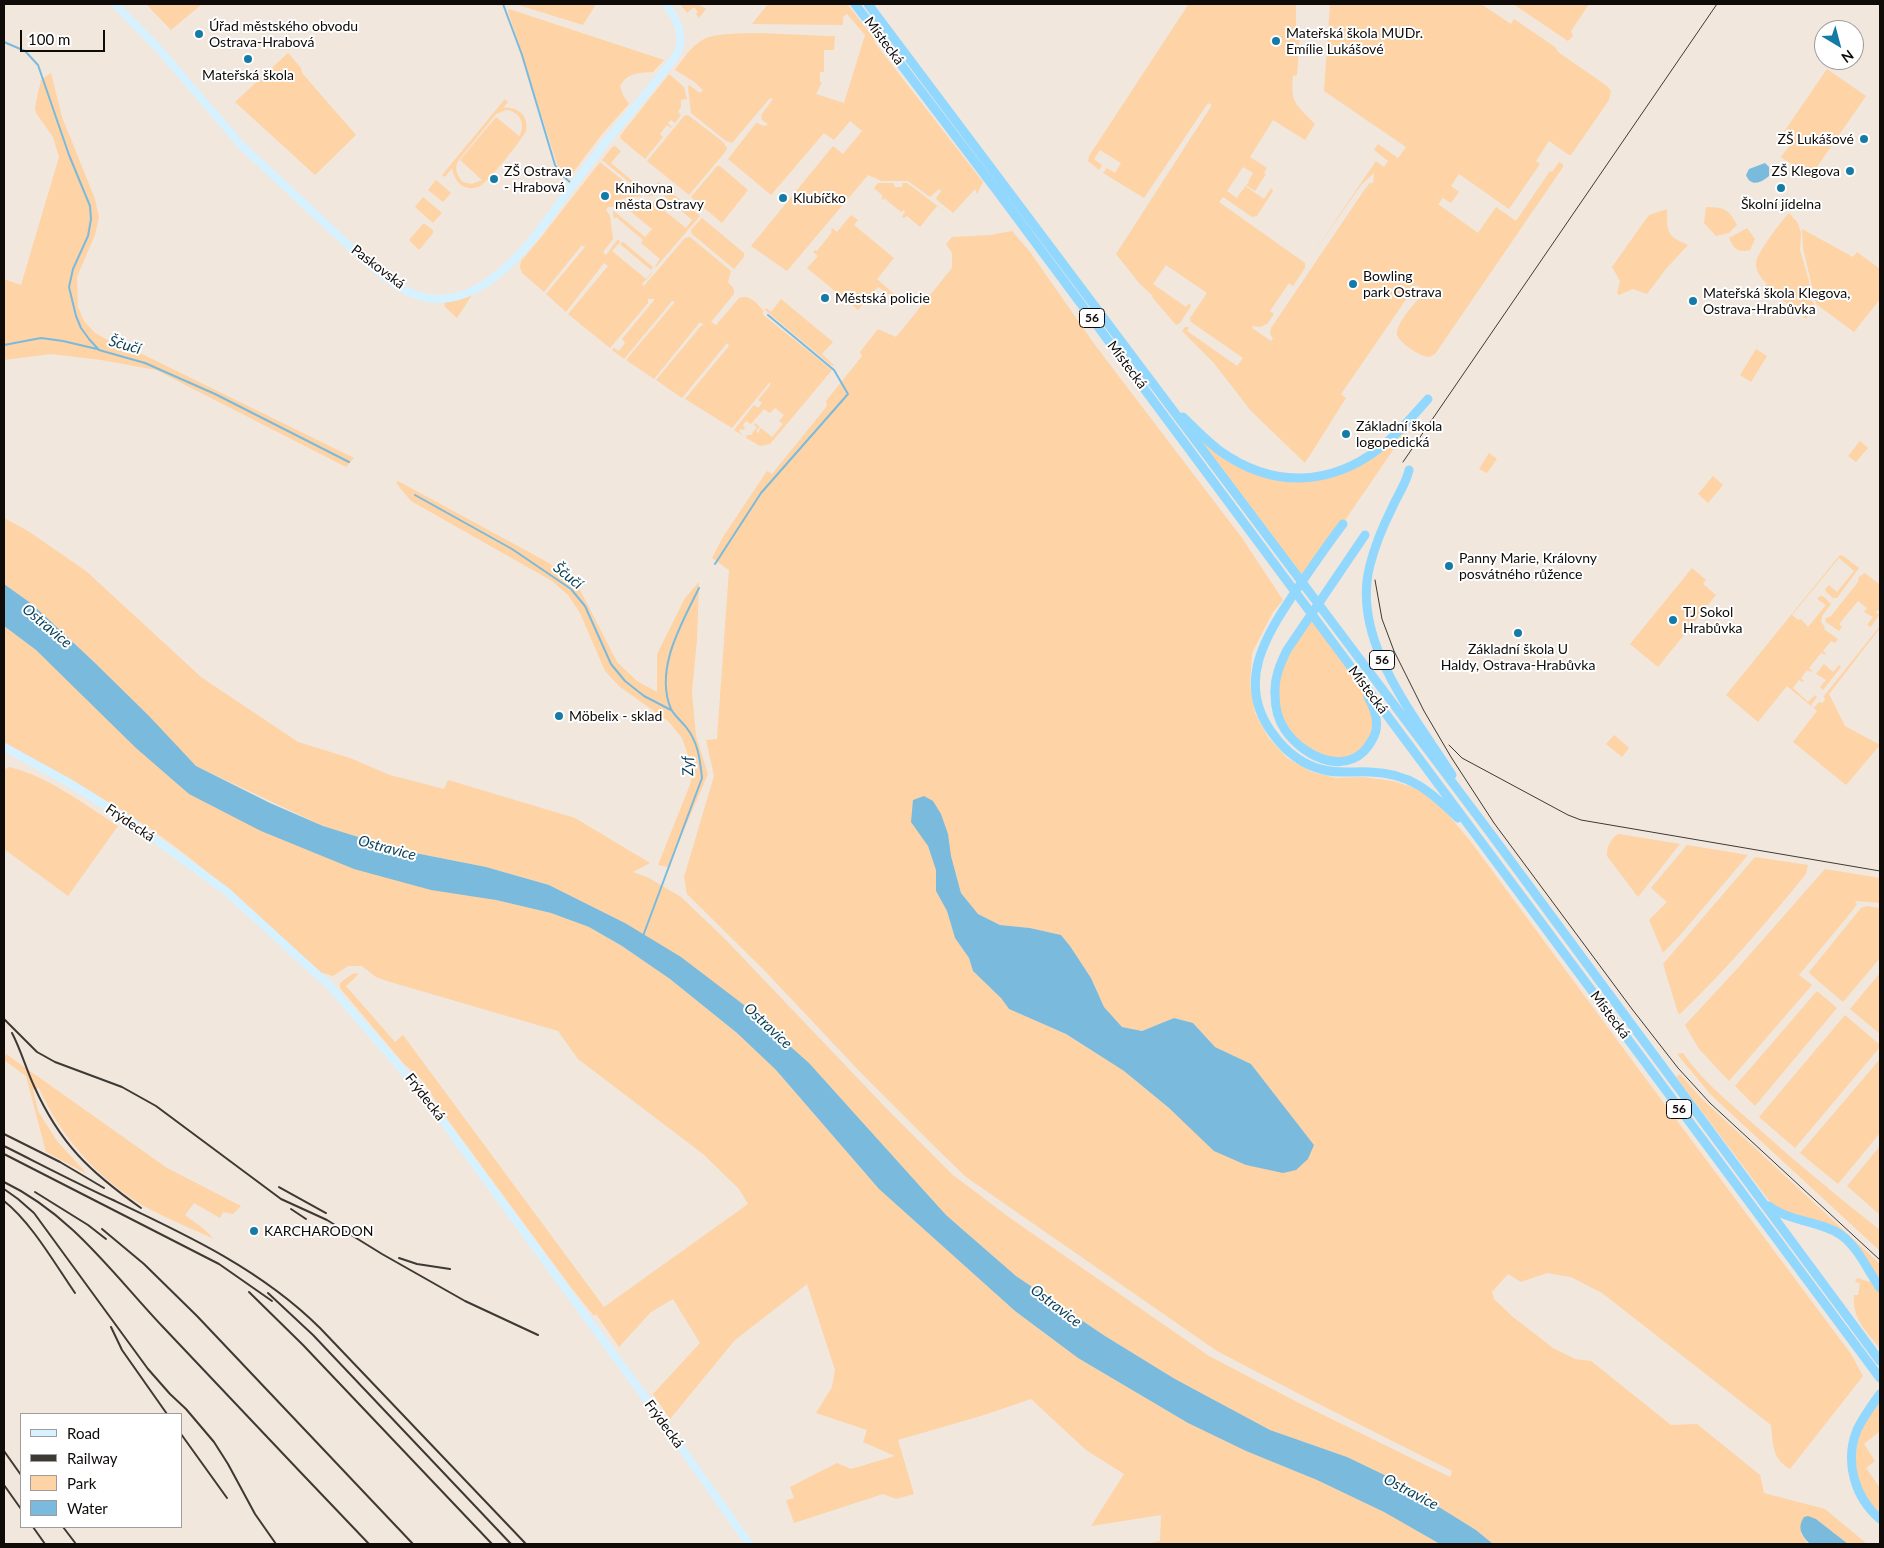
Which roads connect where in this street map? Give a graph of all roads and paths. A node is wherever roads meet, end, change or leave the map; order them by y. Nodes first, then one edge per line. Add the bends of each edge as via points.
1 (115, 4) edge
2 (666, 4) edge
3 (855, 4) edge
4 (868, 4) edge
5 (1164, 399) junction
6 (1428, 399) dead end
7 (1409, 470) dead end
8 (1342, 524) dead end
9 (1365, 535) dead end
10 (1327, 634) junction
11 (4, 747) edge
12 (1488, 830) junction
13 (1480, 839) junction
14 (1760, 1198) junction
15 (1880, 1288) edge
16 (1880, 1361) edge
17 (1880, 1378) edge
18 (1880, 1394) edge
19 (1880, 1519) edge
20 (748, 1544) edge

1 - 2 main road, Paskovská via 242,146 369,264 393,282 418,295 435,299 465,293 489,280 531,241 675,57 681,41 678,24
3 - 10 highway, Místecká / 56
4 - 5 highway, Místecká / 56
5 - 6 highway, 56 via 1207,440 1234,460 1264,474 1289,479 1316,477 1360,461 1387,442
5 - 12 highway, Místecká / 56
7 - 12 highway, 56 via 1370,565 1367,601 1372,629 1393,682
8 - 13 highway, 56 via 1267,635 1260,652 1256,680 1260,711 1278,741 1298,759 1318,768 1339,772 1380,772 1414,781 1437,797
9 - 10 highway, 56 via 1294,639 1282,659 1276,681 1275,696 1280,720 1290,736 1307,752 1325,760 1348,761 1368,747 1376,733 1377,718 1371,702
10 - 13 highway, Místecká / 56
11 - 20 main road, Frýdecká via 130,821 226,891 330,986 424,1095 671,1433
12 - 14 highway, Místecká / 56
13 - 17 highway, Místecká / 56
14 - 15 highway via 1782,1214 1841,1235
14 - 16 highway, Místecká / 56
18 - 19 highway via 1856,1433 1852,1452 1852,1469 1860,1494

